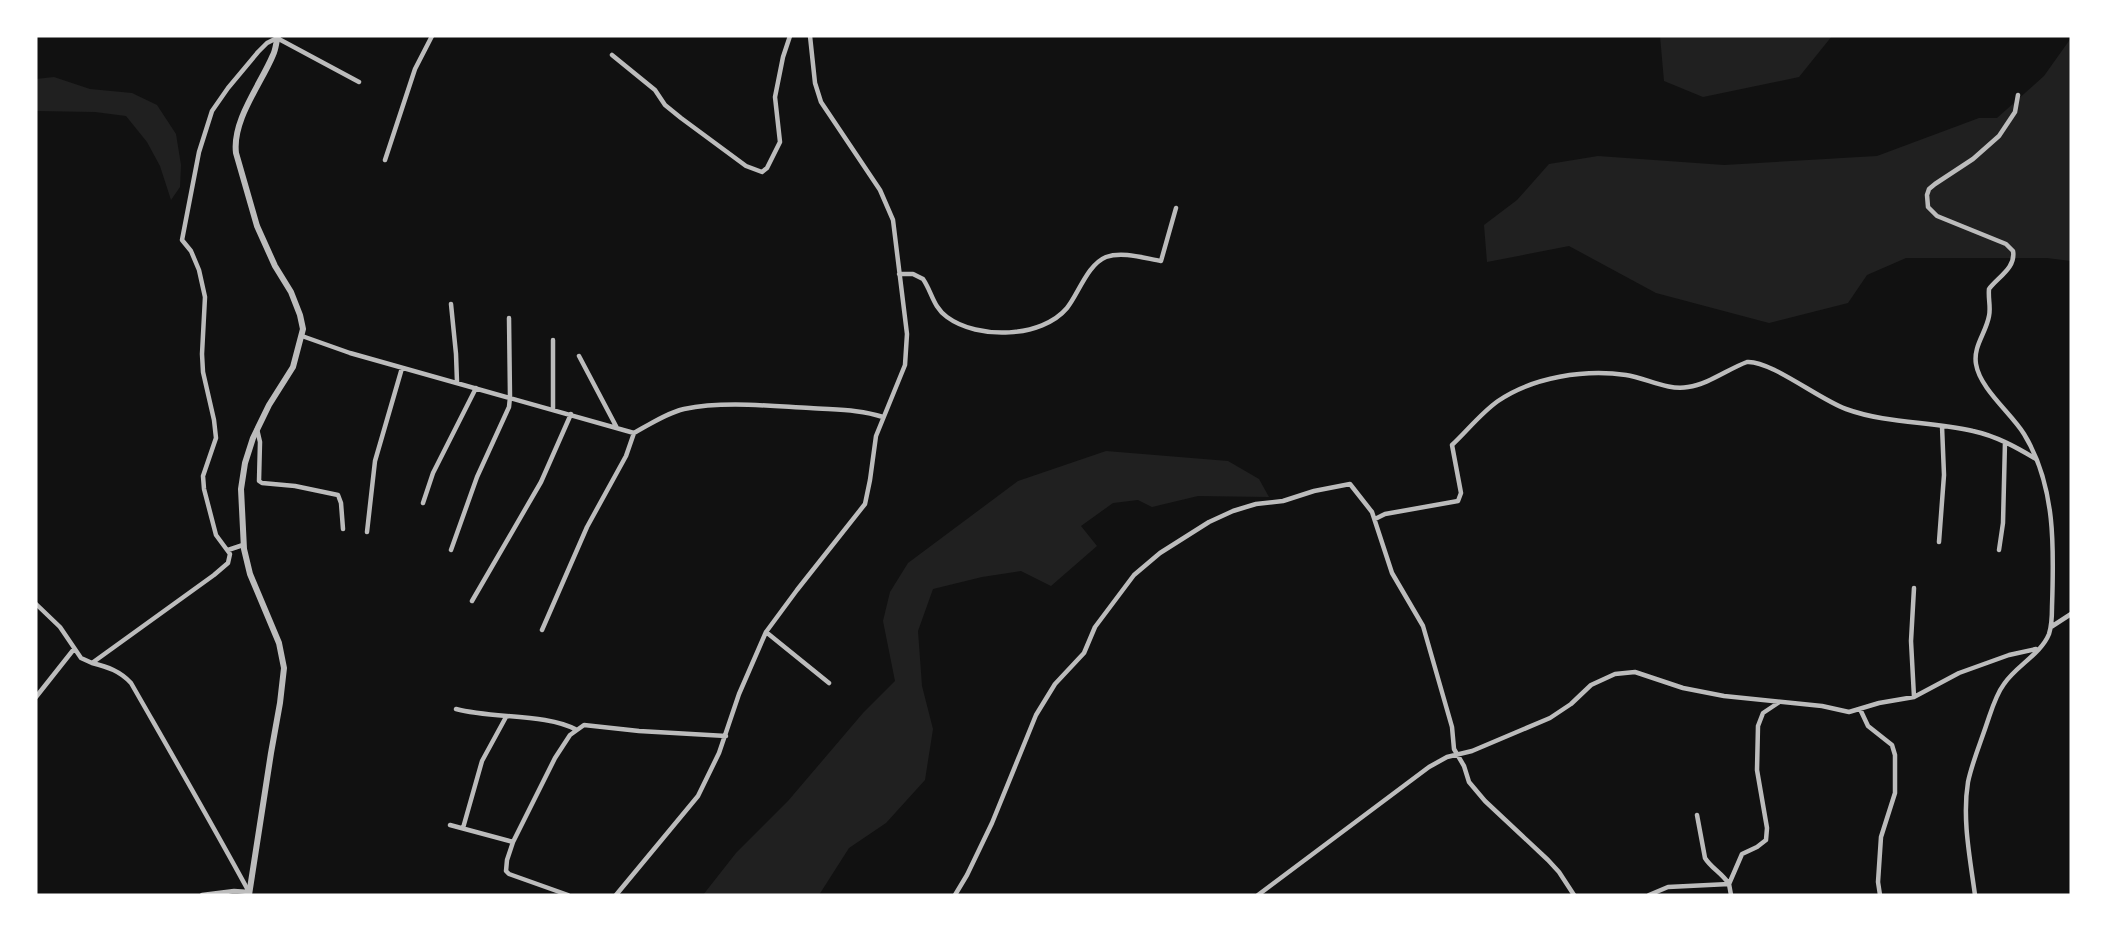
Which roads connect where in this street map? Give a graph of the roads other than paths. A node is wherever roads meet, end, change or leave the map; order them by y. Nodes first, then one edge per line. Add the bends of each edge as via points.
1 (432, 36) edge
2 (790, 36) edge
3 (810, 36) edge
4 (278, 37) edge
5 (612, 55) dead end
6 (359, 82) dead end
7 (2018, 95) dead end
8 (385, 159) dead end
9 (1176, 208) dead end
10 (899, 274) junction
11 (451, 304) dead end
12 (509, 318) dead end
13 (302, 336) junction
14 (553, 340) dead end
15 (579, 356) dead end
16 (402, 368) junction
17 (457, 382) junction
18 (476, 388) junction
19 (510, 397) junction
20 (553, 409) junction
21 (570, 414) junction
22 (883, 417) junction
23 (1942, 426) junction
24 (616, 428) junction
25 (257, 429) junction
26 (634, 433) junction
27 (2005, 442) junction
28 (2037, 460) junction
29 (423, 503) dead end
30 (1375, 519) junction
31 (343, 529) dead end
32 (367, 532) dead end
33 (1939, 542) dead end
34 (243, 546) junction
35 (228, 550) junction
36 (451, 550) dead end
37 (1999, 550) dead end
38 (1914, 588) dead end
39 (471, 602) dead end
40 (36, 604) edge
41 (2071, 614) edge
42 (2051, 627) junction
43 (542, 630) dead end
44 (766, 632) junction
45 (2039, 648) junction
46 (74, 649) junction
47 (92, 663) junction
48 (829, 683) dead end
49 (36, 697) edge
50 (1914, 697) junction
51 (1780, 702) junction
52 (456, 709) dead end
53 (1860, 709) junction
54 (506, 717) junction
55 (577, 730) junction
56 (726, 736) junction
57 (1456, 755) junction
58 (1697, 814) dead end
59 (450, 825) dead end
60 (463, 828) junction
61 (513, 842) junction
62 (1729, 884) junction
63 (249, 894) edge
64 (202, 895) edge
65 (568, 895) edge
66 (616, 895) edge
67 (955, 895) edge
68 (1258, 895) edge
69 (1574, 895) edge
70 (1649, 895) edge
71 (1731, 895) edge
72 (1880, 895) edge
73 (1975, 895) edge

1 - 8 street via 415,69
2 - 5 street via 775,97 780,142 762,172 746,166 681,118 655,90
3 - 10 street via 817,92 888,207 896,233
4 - 6 street
4 - 13 street via 235,143 257,226 274,266 291,292 303,323
4 - 35 street via 258,52 213,111 200,152 182,240 199,270 205,297 203,372 216,438 203,476 204,489 216,535
7 - 28 street via 2015,112 1999,136 1929,189 1926,201 1937,216 2006,244 2013,251 2014,259 1989,289 1990,314 1977,346 1976,362 1983,380 2017,424
9 - 10 street via 1161,261 1106,257 1096,264 1067,308 1037,328 1008,333 961,324 935,305 923,279
10 - 22 street via 907,349 900,379
11 - 17 street
12 - 19 street
13 - 16 street
13 - 25 street via 292,367
14 - 20 street
15 - 24 street
16 - 17 street
16 - 32 street via 375,461
17 - 18 street
18 - 19 street
18 - 29 street via 433,474
19 - 20 street
19 - 36 street
20 - 21 street
21 - 24 street
21 - 39 street via 541,482
22 - 26 street via 859,410 699,407 669,415
22 - 44 street via 876,436 865,504
23 - 27 street
23 - 30 street via 1847,410 1755,362 1689,387 1616,374 1580,374 1533,385 1505,397 1452,446 1461,493 1458,501
23 - 33 street via 1944,475
24 - 26 street
25 - 31 street via 259,481 338,495
25 - 34 street via 242,479
26 - 43 street
27 - 28 street
27 - 37 street
28 - 42 street via 2052,530
30 - 57 street via 1392,573 1425,630
30 - 67 street via 1350,484 1336,486 1233,511 1209,522 1146,564 1102,617 1084,653 1044,700 992,823
34 - 35 street
34 - 63 street via 250,574 279,643 284,668
35 - 47 street via 228,563 214,575
38 - 50 street
40 - 46 street via 60,627
41 - 42 street
42 - 45 street
44 - 48 street
44 - 56 street
45 - 50 street via 1959,673
45 - 73 street via 2003,685 1971,770 1966,816
46 - 47 street
46 - 49 street
47 - 63 street via 114,669 131,683
50 - 53 street
51 - 53 street via 1841,712
51 - 57 street via 1724,696 1642,674 1622,673 1599,680 1550,718
51 - 62 street via 1763,713 1758,726 1757,770 1766,840 1742,855
52 - 54 street
53 - 72 street via 1868,726 1892,745 1895,755 1895,793 1881,837
54 - 55 street via 561,722
54 - 60 street via 482,761
55 - 56 street via 588,724
55 - 61 street via 564,742
56 - 66 street via 698,796
57 - 68 street via 1430,767
57 - 69 street via 1475,790 1554,866
58 - 62 street via 1705,858
59 - 60 street
60 - 61 street
61 - 65 street via 506,866 509,874
62 - 70 street via 1668,886
62 - 71 street
63 - 64 street via 234,891

